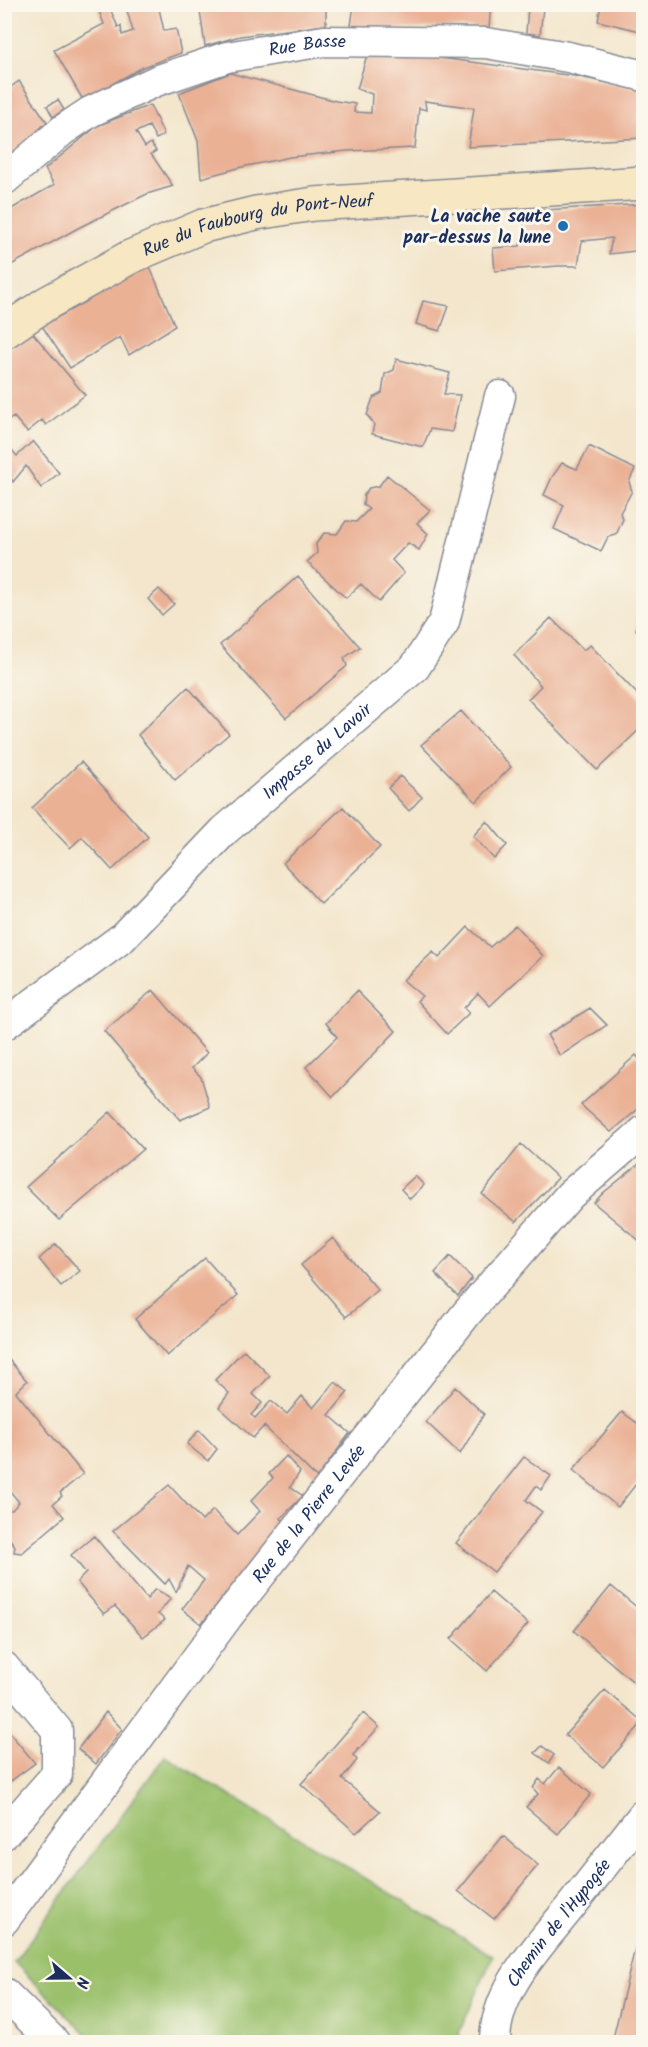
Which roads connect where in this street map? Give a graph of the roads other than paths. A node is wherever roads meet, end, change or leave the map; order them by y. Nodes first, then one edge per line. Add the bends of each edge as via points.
1 (644, 76) edge
2 (4, 180) edge
3 (644, 183) edge
4 (4, 332) edge
5 (500, 396) dead end
6 (4, 1025) edge
7 (644, 1131) edge
8 (4, 1667) edge
9 (644, 1814) edge
10 (4, 1834) edge
11 (4, 1920) edge
12 (4, 1993) edge
13 (54, 2043) edge
14 (495, 2043) edge

1 - 2 street, Rue Basse via 568,57 486,43 324,41 226,57 156,81 90,112
3 - 4 main road, Rue du Faubourg du Pont-Neuf via 314,204 256,213 203,226 130,257
5 - 6 street, Impasse du Lavoir via 444,622 415,667 224,831 122,938
7 - 11 street, Rue de la Pierre Levée via 570,1195 467,1313 228,1616
8 - 10 street via 57,1730 57,1774
9 - 14 street, Chemin de l'Hypogée via 522,1969 504,2000
12 - 13 street

